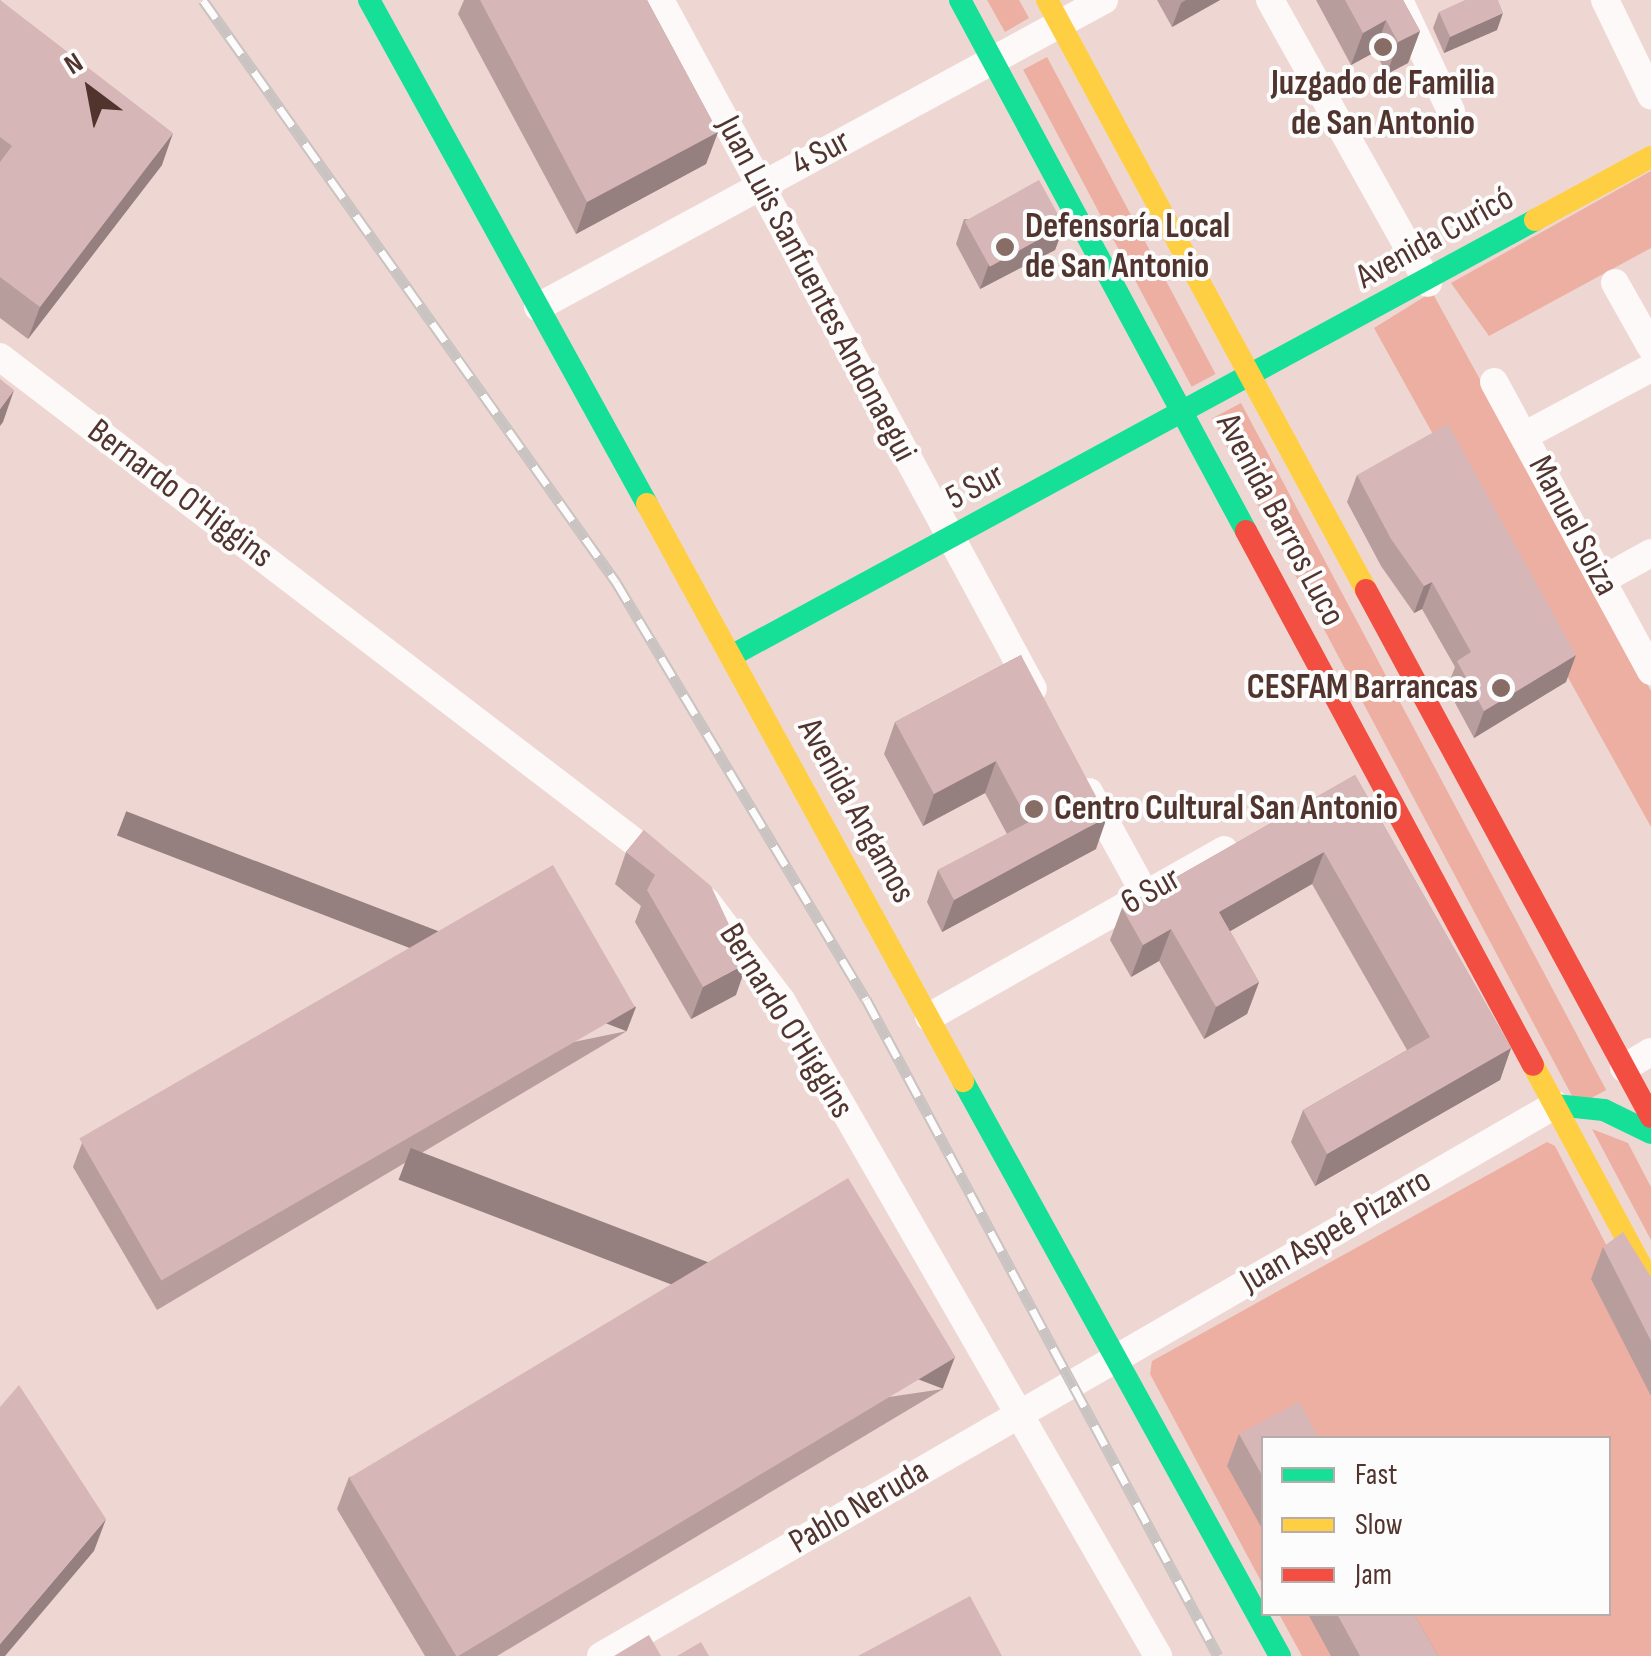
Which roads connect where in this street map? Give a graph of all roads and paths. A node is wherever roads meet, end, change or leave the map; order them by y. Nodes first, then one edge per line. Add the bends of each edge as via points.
1 (369, 0) edge
2 (660, 0) edge
3 (960, 0) edge
4 (1104, 0) edge
5 (1270, 0) edge
6 (1398, 0) edge
7 (1605, 0) edge
8 (1053, 12) edge
9 (992, 60) junction
10 (1651, 95) edge
11 (1451, 111) dead end
12 (1651, 158) edge
13 (760, 187) junction
14 (1615, 283) dead end
15 (1428, 284) junction
16 (538, 307) junction
17 (1651, 347) edge
18 (0, 357) edge
19 (1651, 368) edge
20 (1252, 378) junction
21 (1494, 382) dead end
22 (1184, 416) junction
23 (1524, 436) junction
24 (952, 540) junction
25 (1651, 553) edge
26 (1602, 580) junction
27 (731, 656) junction
28 (1651, 671) edge
29 (1044, 708) edge
30 (1071, 759) edge
31 (1374, 767) junction
32 (1341, 786) edge
33 (1243, 840) edge
34 (1145, 894) junction
35 (930, 1017) junction
36 (1651, 1052) edge
37 (1624, 1068) junction
38 (1555, 1105) junction
39 (1651, 1117) edge
40 (1651, 1133) edge
41 (1651, 1284) edge
42 (1118, 1357) junction
43 (1018, 1415) junction
44 (600, 1656) edge
45 (1158, 1656) edge
46 (1280, 1656) edge

1 - 16 main road, Avenida Angamos
2 - 13 street, Juan Luis Sanfuentes Andonaegui
3 - 9 main road, Avenida Barros Luco
4 - 8 street, 4 Sur
5 - 15 street
6 - 11 street
7 - 10 street
8 - 9 street, 4 Sur
8 - 20 main road, Avenida Barros Luco
9 - 13 street, 4 Sur
9 - 22 main road, Avenida Barros Luco
12 - 15 main road, Avenida Curicó
13 - 16 street, 4 Sur
13 - 24 street, Juan Luis Sanfuentes Andonaegui
14 - 17 street
15 - 20 main road, Avenida Curicó
16 - 27 main road, Avenida Angamos
18 - 43 street, Bernardo O'Higgins via 661,862 717,912 772,984
19 - 23 street
20 - 22 main road, 5 Sur
20 - 37 main road, Avenida Barros Luco
21 - 23 street, Manuel Soiza
22 - 24 main road, 5 Sur
22 - 31 main road, Avenida Barros Luco
23 - 26 street, Manuel Soiza
24 - 27 main road, 5 Sur
24 - 29 street, Juan Luis Sanfuentes Andonaegui
25 - 26 street
26 - 28 street, Manuel Soiza
27 - 35 main road, Avenida Angamos
30 - 34 street
31 - 32 street
31 - 38 main road, Avenida Barros Luco
33 - 34 street, 6 Sur
34 - 35 street, 6 Sur
35 - 42 main road, Avenida Angamos
36 - 37 street
37 - 39 main road, Avenida Barros Luco
38 - 40 main road via 1604,1110
38 - 41 main road, Avenida Barros Luco
38 - 42 street, Juan Aspeé Pizarro
42 - 43 street, Pablo Neruda
42 - 46 main road, Avenida Angamos
43 - 44 street, Pablo Neruda
43 - 45 street, Bernardo O'Higgins

